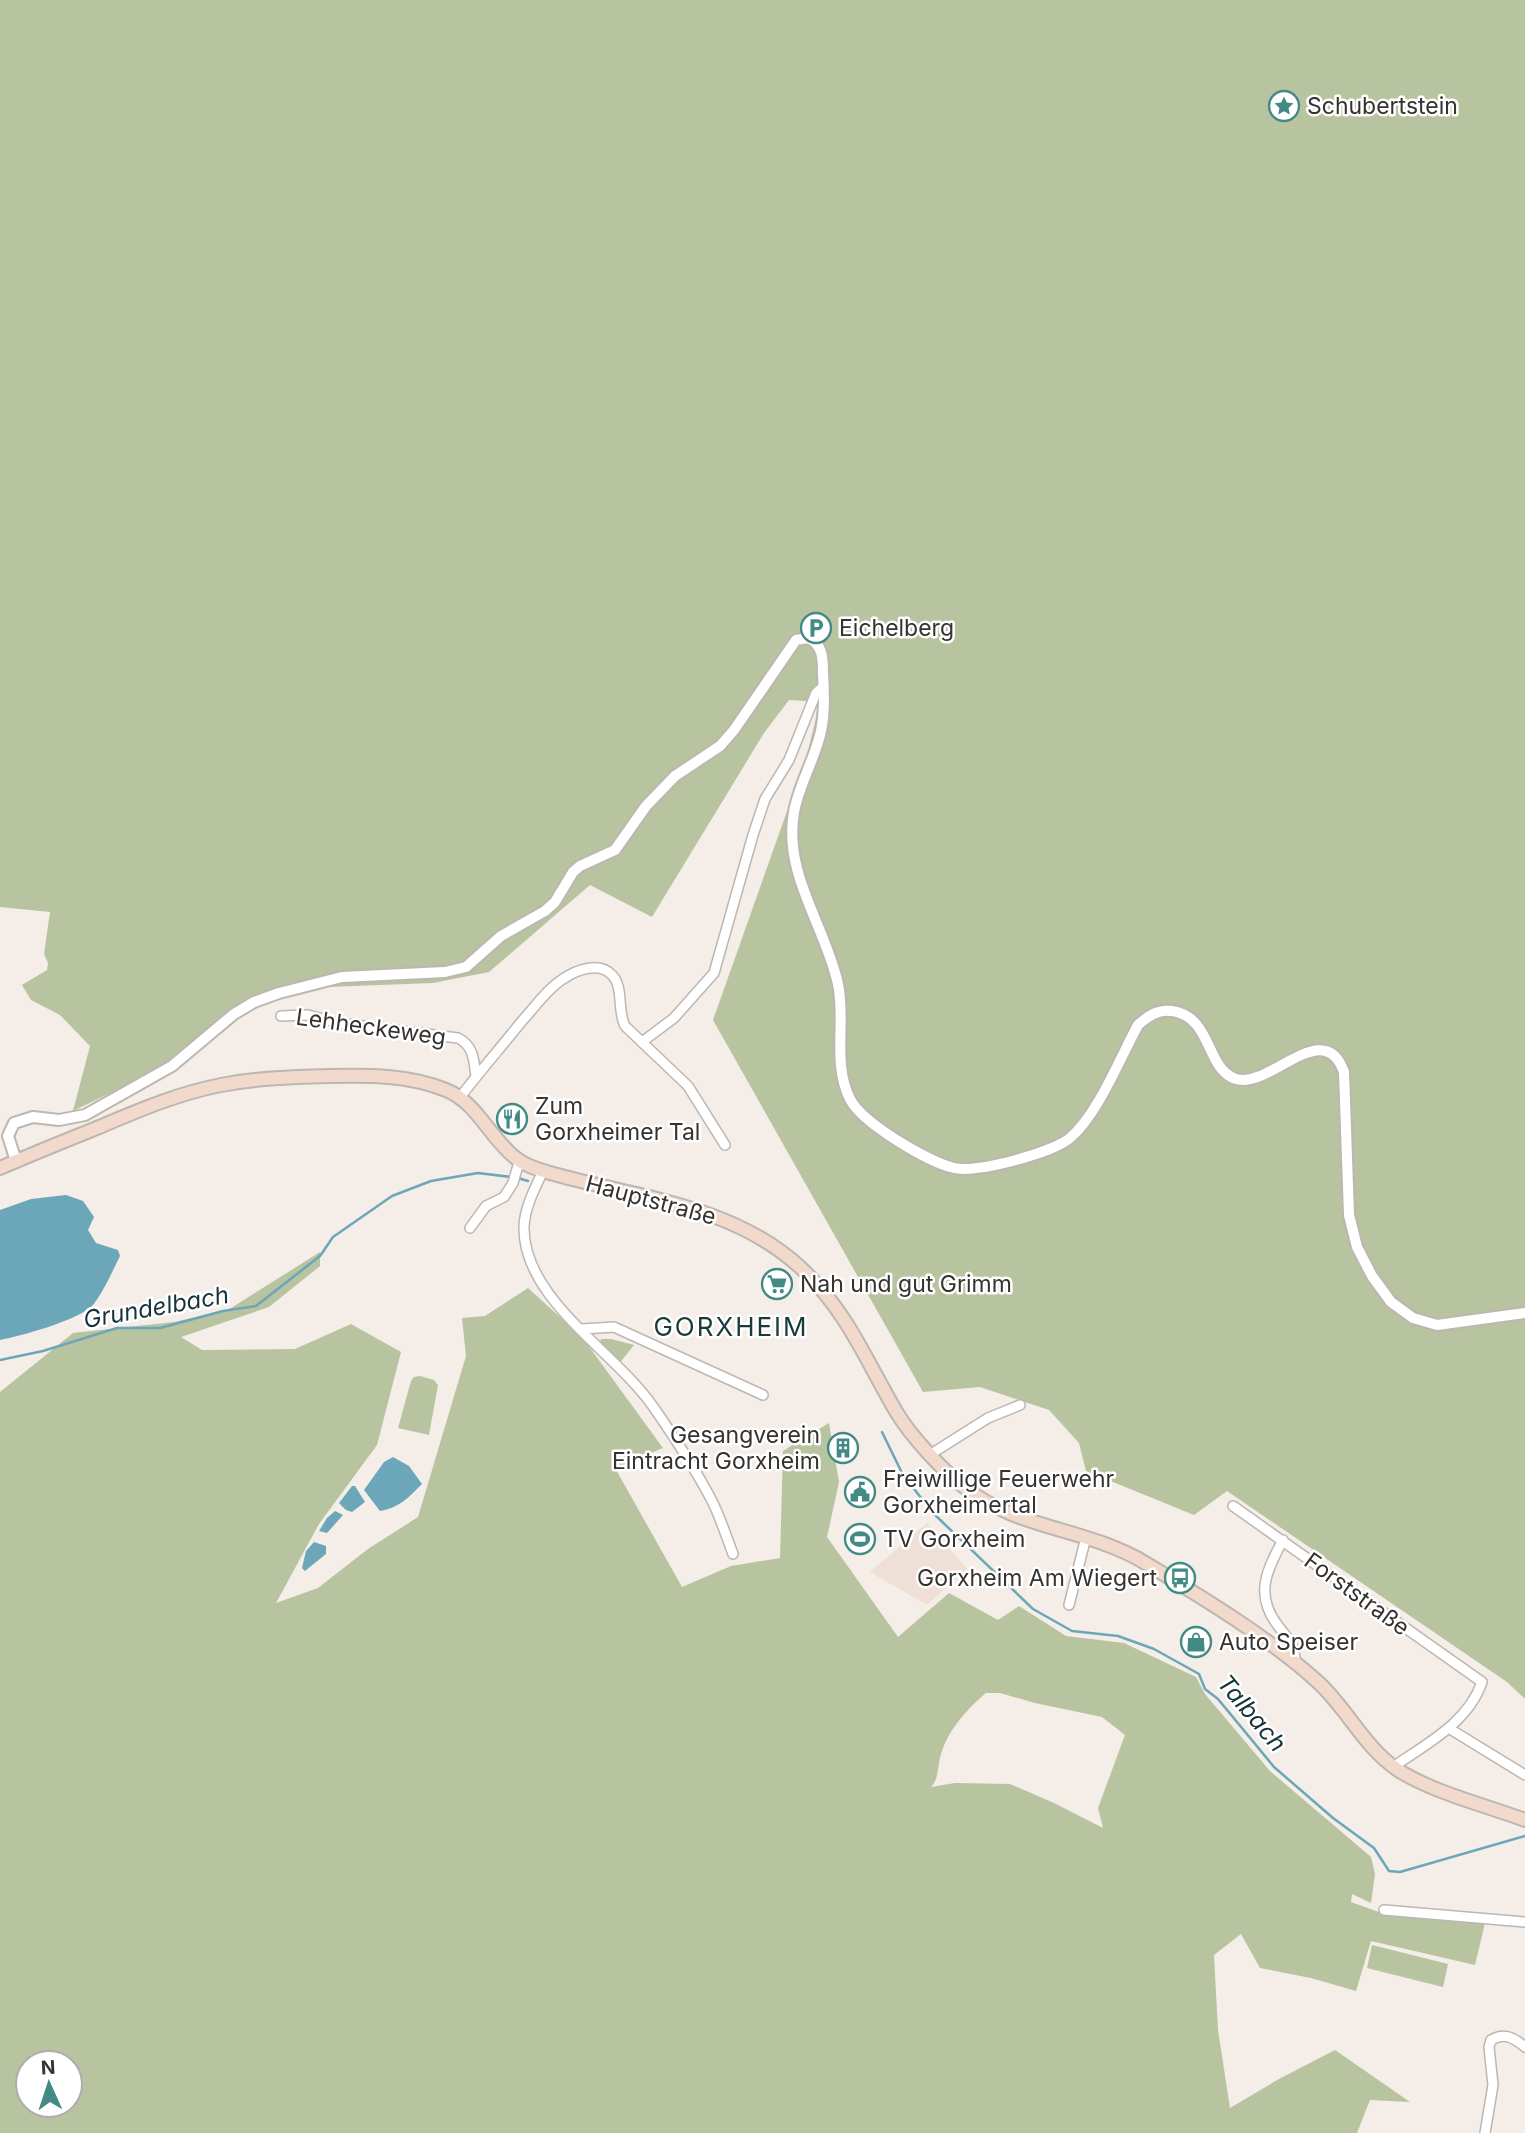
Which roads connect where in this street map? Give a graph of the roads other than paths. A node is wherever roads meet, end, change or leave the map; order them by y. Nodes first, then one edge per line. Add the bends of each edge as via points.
1 (824, 686) junction
2 (281, 1016) dead end
3 (642, 1042) junction
4 (476, 1077) junction
5 (461, 1096) junction
6 (725, 1145) dead end
7 (16, 1161) junction
8 (0, 1168) edge
9 (543, 1171) junction
10 (516, 1172) junction
11 (470, 1228) dead end
12 (1525, 1313) edge
13 (582, 1329) junction
14 (763, 1395) dead end
15 (1020, 1405) dead end
16 (931, 1454) junction
17 (1233, 1506) dead end
18 (1086, 1537) junction
19 (1283, 1540) junction
20 (733, 1554) dead end
21 (1069, 1605) dead end
22 (1295, 1661) junction
23 (1450, 1728) junction
24 (1393, 1767) junction
25 (1525, 1775) edge
26 (1525, 1820) edge
27 (1384, 1910) dead end
28 (1525, 1922) edge
29 (1525, 2047) edge
30 (1485, 2133) edge

1 - 3 street via 816,693 789,760 765,799 714,973 674,1018
1 - 7 street via 818,645 808,638 796,640 720,746 675,776 615,850 573,872 545,911 501,936 466,967 342,977 254,1002 172,1066 97,1109 69,1119 33,1117 14,1123 8,1136
1 - 12 street via 821,733 794,810 793,849 838,986 844,1083 860,1114 937,1162 973,1168 1057,1147 1070,1137 1086,1122 1139,1025 1158,1012 1184,1013 1194,1021 1222,1069 1240,1080 1258,1077 1309,1051 1322,1051 1340,1060 1344,1072 1347,1200 1357,1247 1391,1302 1413,1318 1437,1325
2 - 4 street, Lehheckeweg via 308,1015 458,1038 470,1049
3 - 4 street via 623,1022 615,978 604,970 586,968 560,980
3 - 6 street via 688,1086
4 - 5 street
5 - 7 main road via 394,1077 253,1080 153,1103
5 - 10 main road, Hauptstraße
7 - 8 main road
9 - 10 main road, Hauptstraße
9 - 13 street via 527,1211 526,1245 549,1294
9 - 16 main road, Hauptstraße via 673,1202 730,1223 773,1247 836,1307 899,1417
10 - 11 street via 504,1197 486,1206
13 - 14 street via 614,1327
13 - 20 street via 650,1402 712,1501
15 - 16 street via 988,1418
16 - 18 main road, Hauptstraße via 962,1486 988,1504 1023,1520
17 - 19 street, Forststraße
18 - 21 street
18 - 22 main road, Hauptstraße via 1143,1561
19 - 22 street via 1264,1586 1271,1616 1293,1645
19 - 23 street, Forststraße via 1482,1682
22 - 24 main road, Hauptstraße
23 - 24 street
23 - 25 street
24 - 26 main road, Hauptstraße via 1423,1783
27 - 28 street
29 - 30 street via 1509,2036 1491,2040 1493,2085

